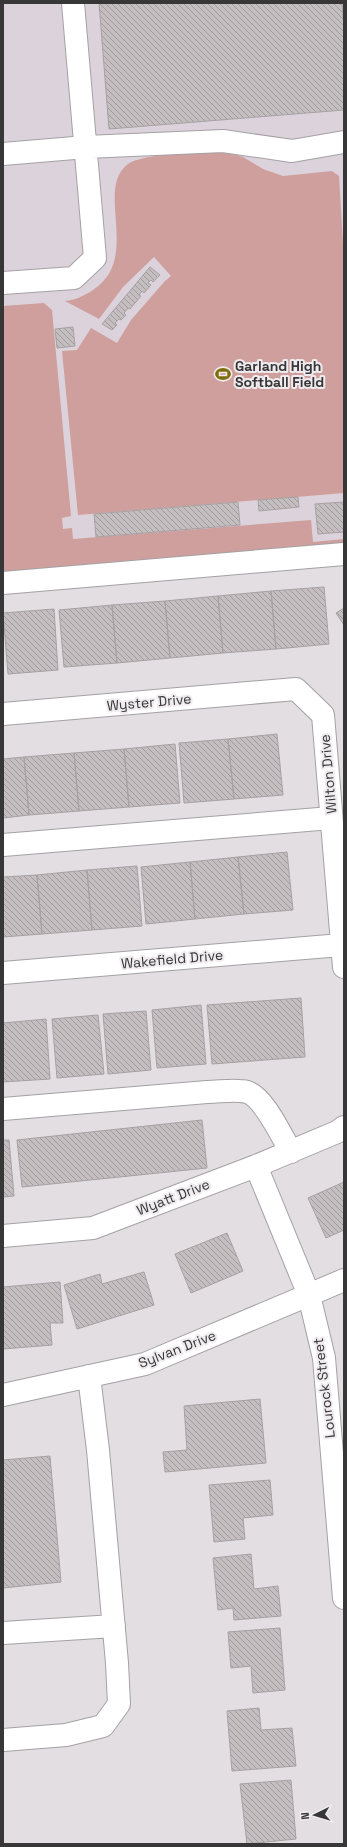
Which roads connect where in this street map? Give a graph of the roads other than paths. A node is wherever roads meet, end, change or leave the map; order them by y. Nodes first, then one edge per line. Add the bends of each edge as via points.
1 (73, 3) edge
2 (344, 142) edge
3 (86, 147) junction
4 (3, 154) edge
5 (3, 283) edge
6 (344, 554) edge
7 (3, 583) edge
8 (296, 689) joint
9 (3, 714) edge
10 (331, 818) junction
11 (3, 845) edge
12 (342, 945) junction
13 (344, 967) edge
14 (3, 973) edge
15 (3, 1109) edge
16 (341, 1129) edge
17 (291, 1152) junction
18 (256, 1166) junction
19 (3, 1236) edge
20 (344, 1280) edge
21 (309, 1295) junction
22 (89, 1376) junction
23 (3, 1395) edge
24 (344, 1598) edge
25 (114, 1626) junction
26 (3, 1633) edge
27 (3, 1740) edge

1 - 3 street
2 - 3 street via 292,151 223,141
3 - 4 street
3 - 5 street via 95,258 74,278
6 - 7 street
8 - 9 street, Wyster Drive
8 - 10 street, Wilton Drive via 323,715
10 - 11 street
10 - 12 street, Wilton Drive
12 - 13 street, Wilton Drive
12 - 14 street, Wakefield Drive
15 - 17 street via 207,1092 248,1092 258,1099 268,1112
16 - 17 street, Wyatt Drive
17 - 18 street, Wyatt Drive
18 - 19 street, Wyatt Drive via 93,1228
18 - 21 street, Lourock Street
20 - 21 street, Sylvan Drive
21 - 22 street, Sylvan Drive via 146,1364
21 - 24 street, Lourock Street via 324,1358
22 - 23 street, Sylvan Drive
22 - 25 street
25 - 26 street
25 - 27 street via 119,1704 103,1726 66,1735

